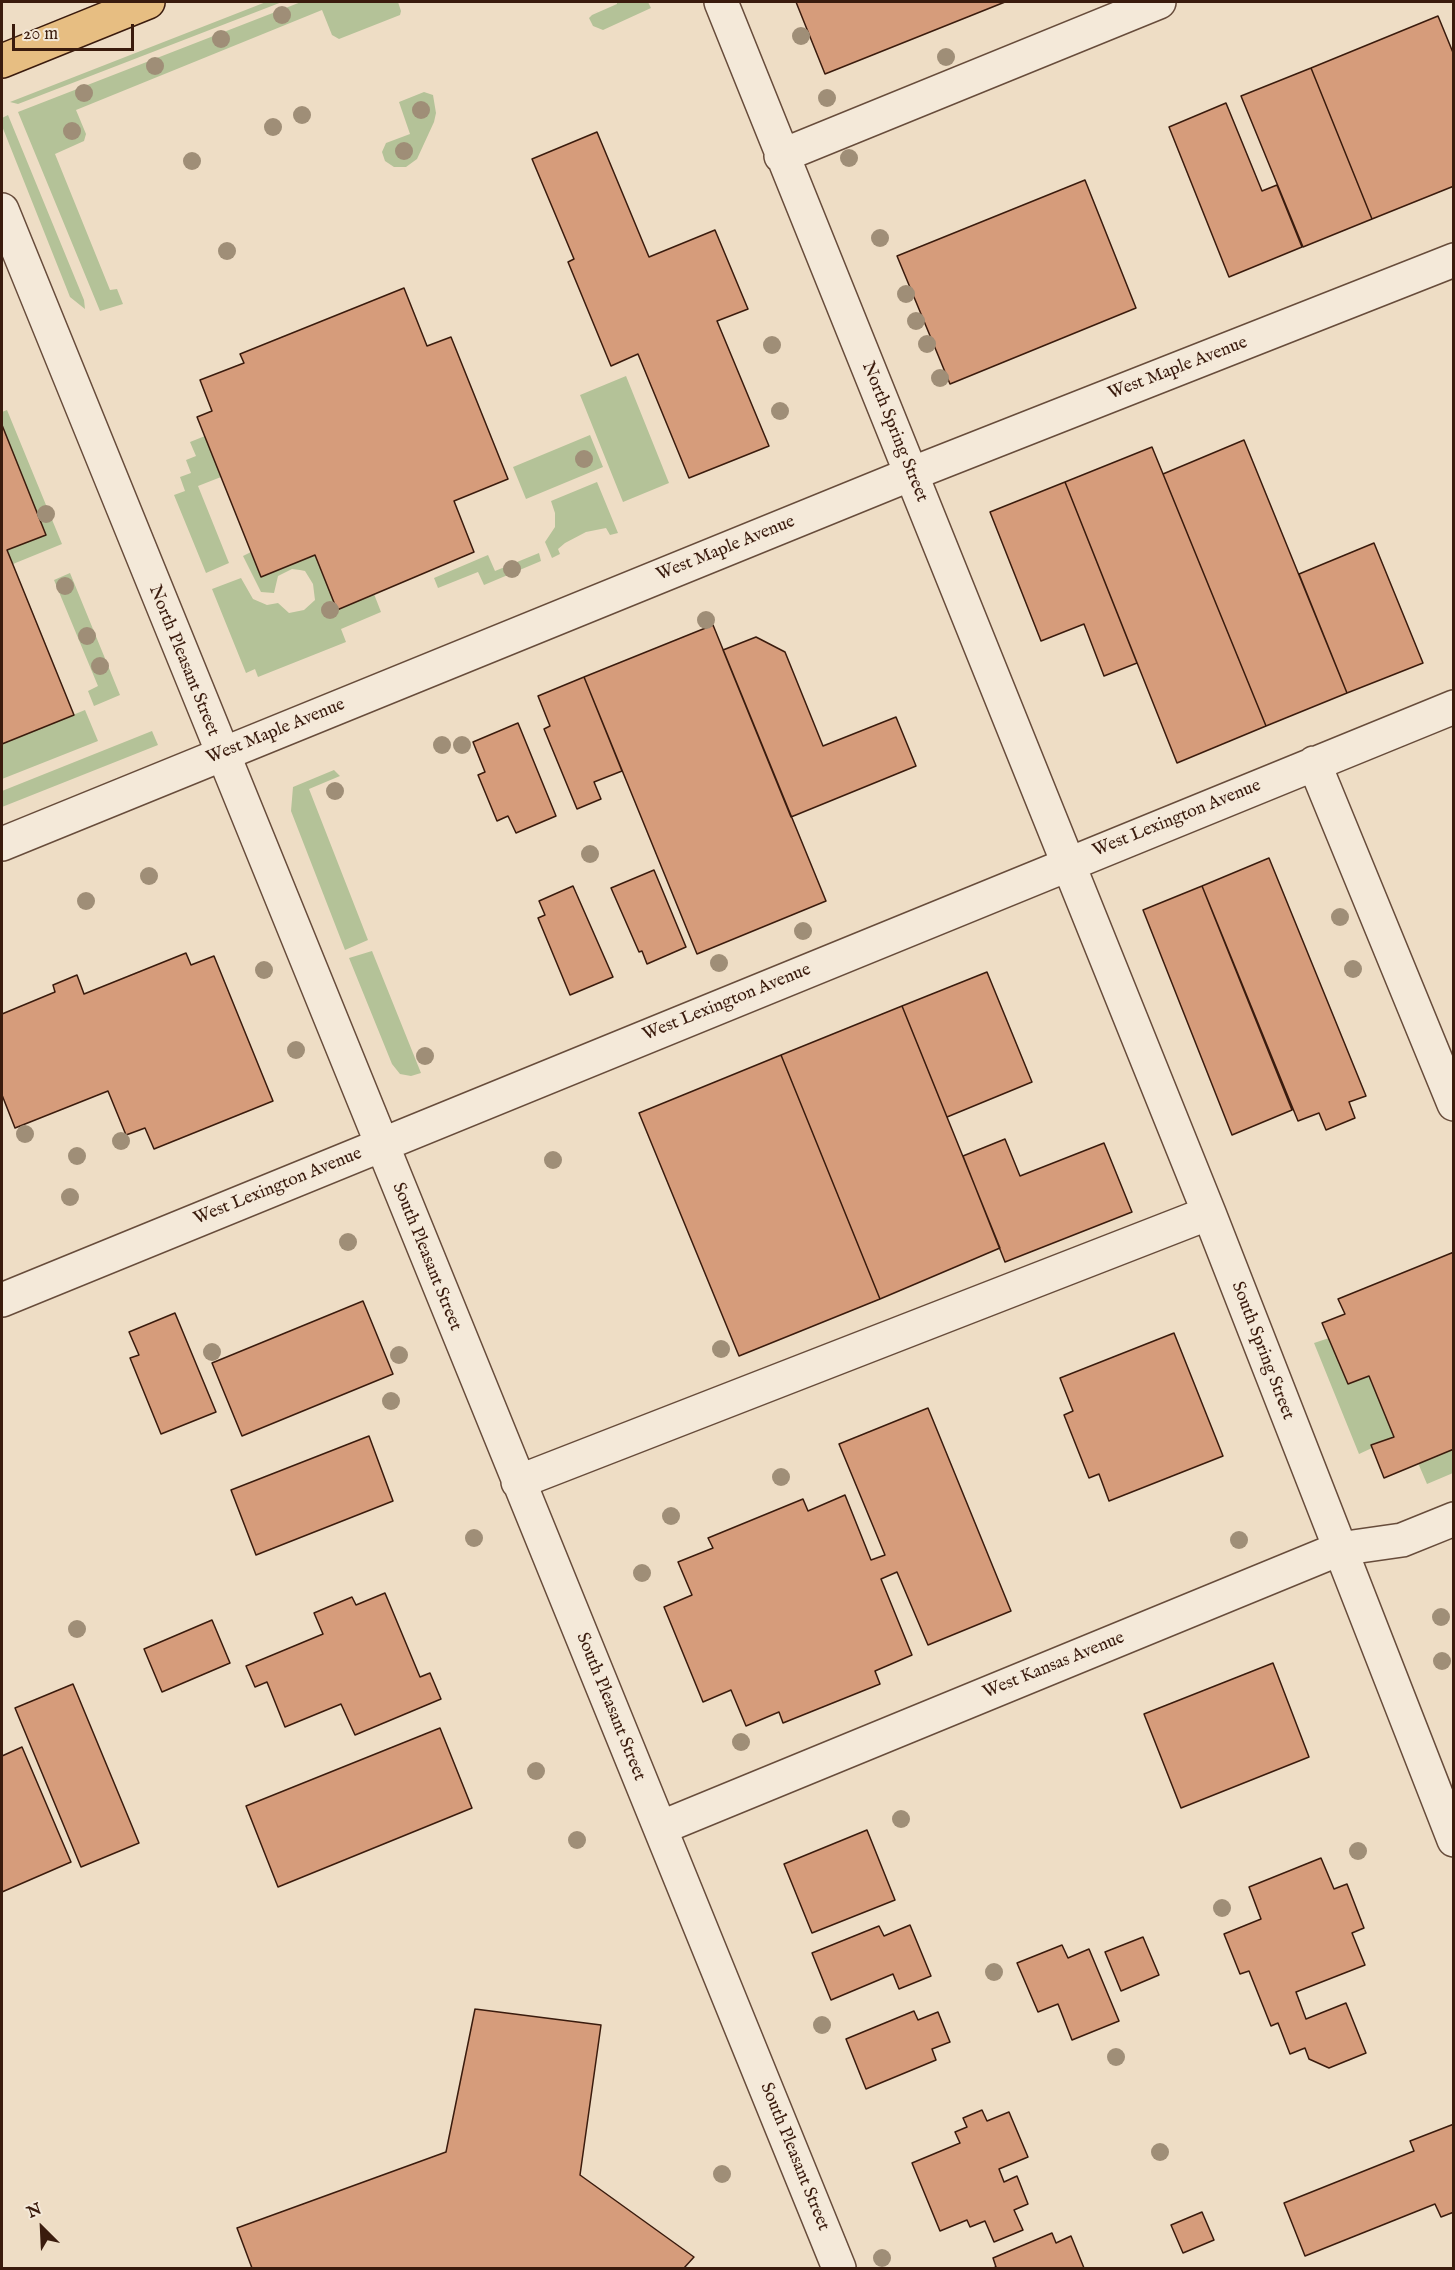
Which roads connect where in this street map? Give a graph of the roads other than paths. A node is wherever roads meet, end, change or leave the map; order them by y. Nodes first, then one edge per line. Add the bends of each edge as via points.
1 (148, 2) edge
2 (721, 2) edge
3 (1159, 2) edge
4 (2, 61) edge
5 (782, 156) junction
6 (2, 210) edge
7 (1454, 260) edge
8 (911, 474) junction
9 (1454, 706) edge
10 (221, 754) junction
11 (1314, 764) junction
12 (2, 844) edge
13 (1069, 862) junction
14 (1454, 1104) edge
15 (381, 1145) junction
16 (1209, 1213) junction
17 (2, 1300) edge
18 (518, 1482) junction
19 (1454, 1519) edge
20 (1339, 1549) junction
21 (660, 1828) junction
22 (1454, 1840) edge
23 (839, 2268) edge

1 - 4 main road
2 - 5 street, North Spring Street
3 - 5 street
5 - 8 street, North Spring Street
6 - 10 street, North Pleasant Street
7 - 8 street, West Maple Avenue
8 - 10 street, West Maple Avenue
8 - 13 street, North Spring Street
9 - 11 street, West Lexington Avenue
10 - 12 street, West Maple Avenue
10 - 15 street, North Pleasant Street
11 - 13 street, West Lexington Avenue
11 - 14 street
13 - 15 street, West Lexington Avenue
13 - 16 street, South Spring Street
15 - 17 street, West Lexington Avenue
15 - 18 street, South Pleasant Street
16 - 18 street
16 - 20 street, South Spring Street
18 - 21 street, South Pleasant Street
19 - 20 street, West Kansas Avenue via 1402,1540
20 - 21 street, West Kansas Avenue
20 - 22 street, South Spring Street
21 - 23 street, South Pleasant Street

